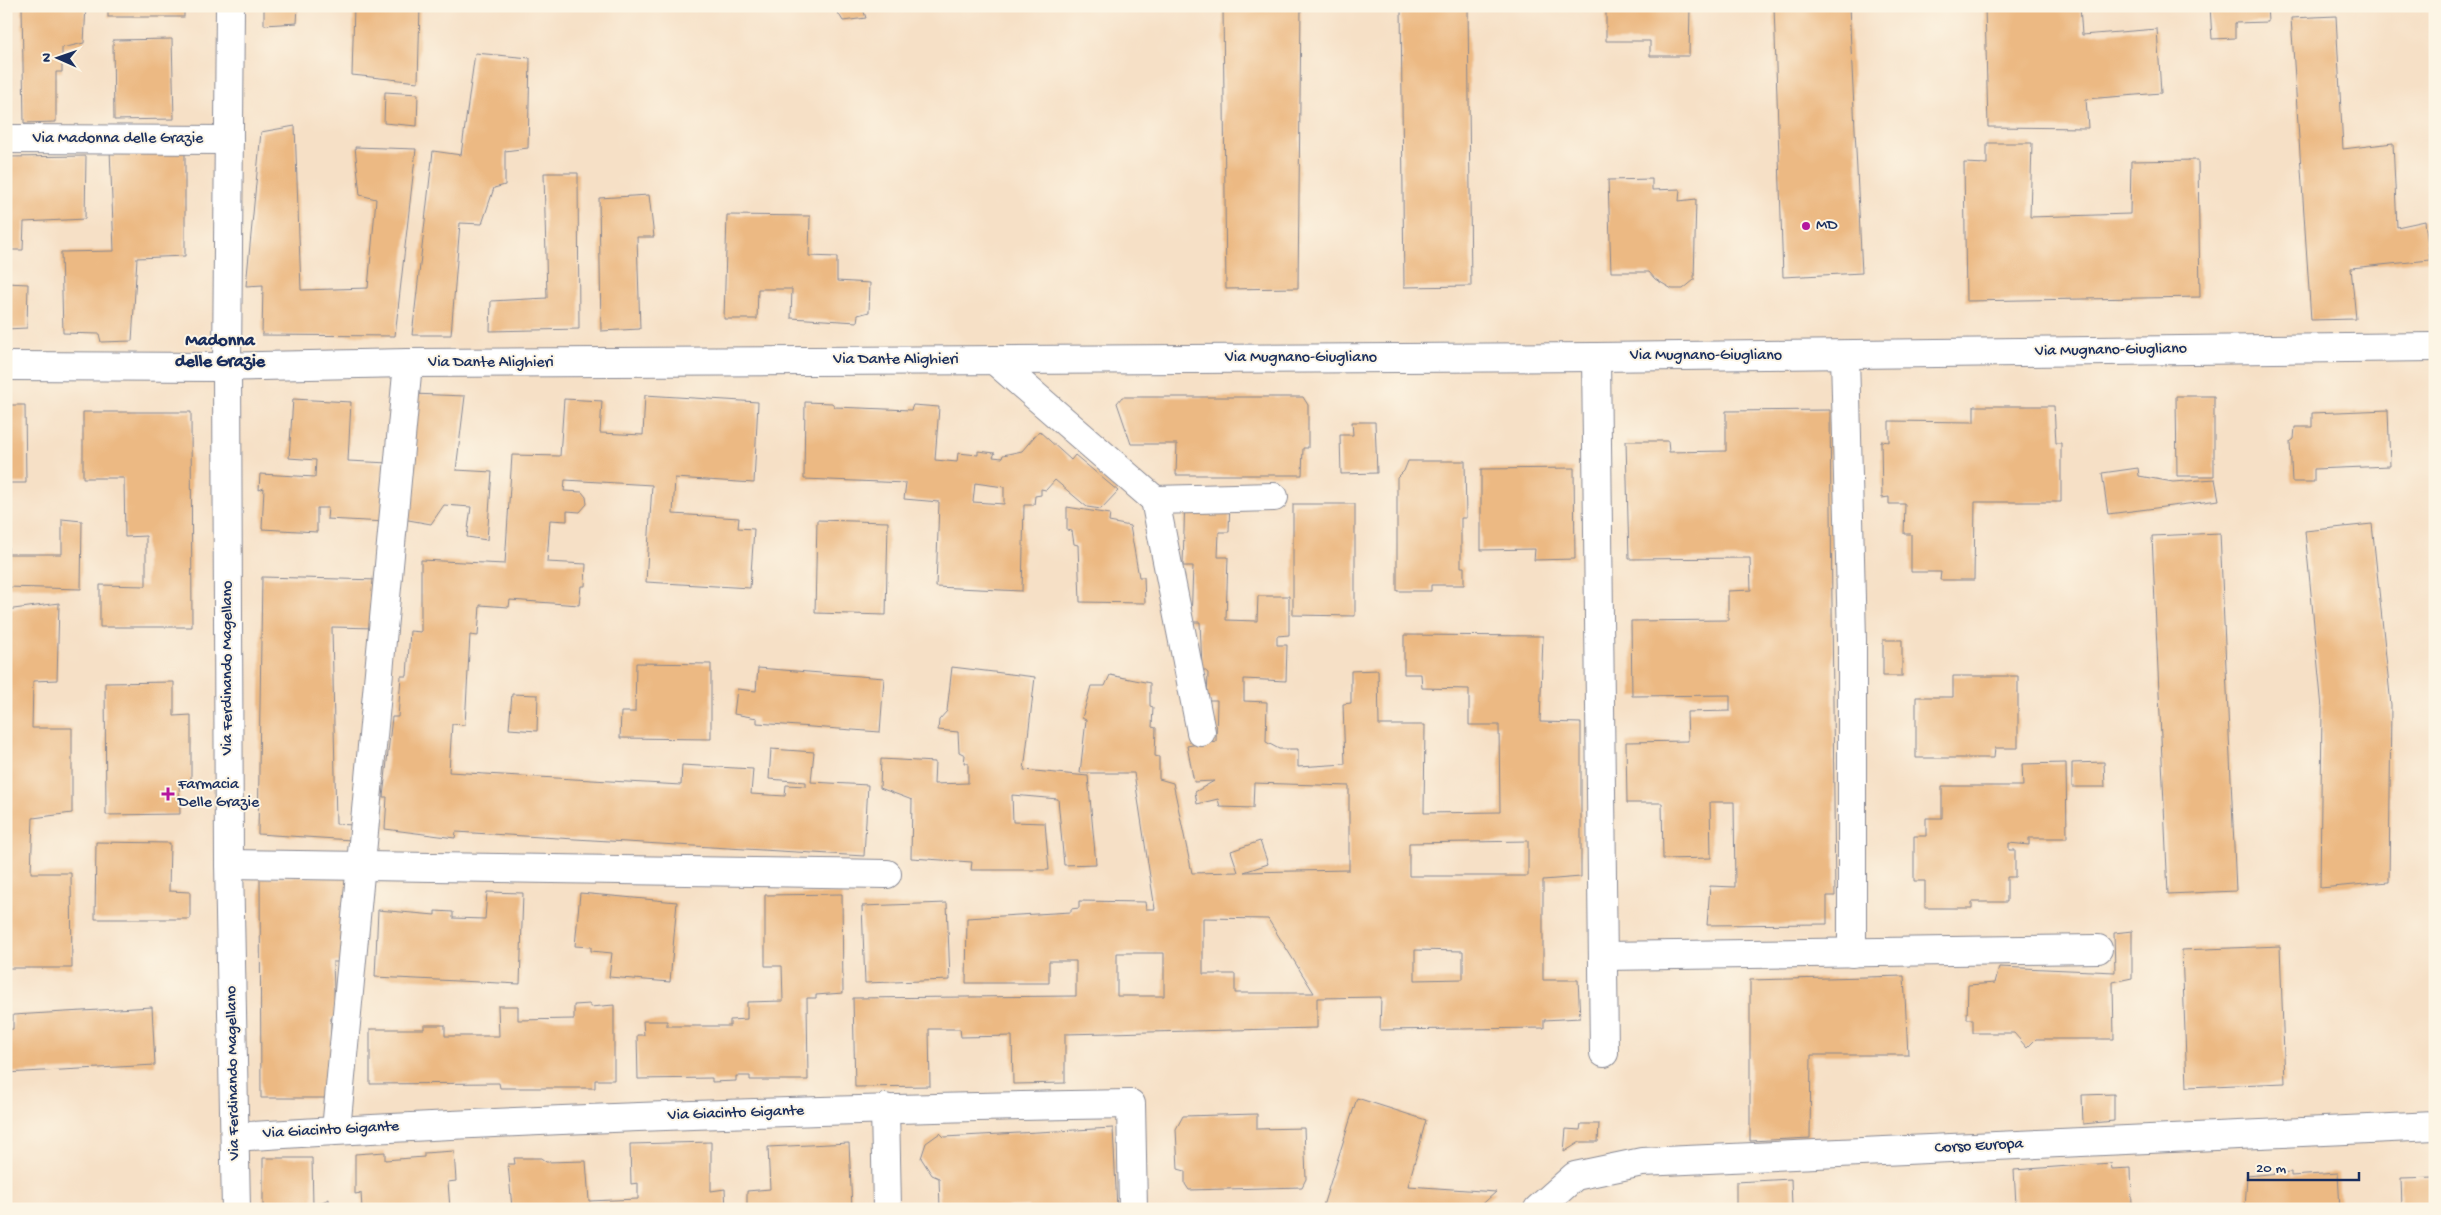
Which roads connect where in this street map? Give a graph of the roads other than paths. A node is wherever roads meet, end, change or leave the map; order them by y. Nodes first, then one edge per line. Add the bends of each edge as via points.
1 (230, 6) edge
2 (6, 139) edge
3 (229, 140) junction
4 (2435, 347) edge
5 (1845, 355) junction
6 (1596, 357) junction
7 (985, 360) junction
8 (408, 363) junction
9 (6, 366) edge
10 (227, 367) junction
11 (1274, 498) dead end
12 (1155, 500) junction
13 (1200, 732) dead end
14 (229, 864) junction
15 (360, 866) junction
16 (887, 874) dead end
17 (2098, 949) dead end
18 (1852, 953) junction
19 (1603, 956) junction
20 (1604, 1053) dead end
21 (885, 1108) junction
22 (2435, 1126) edge
23 (336, 1130) junction
24 (235, 1137) junction
25 (236, 1209) edge
26 (887, 1209) edge
27 (1133, 1209) edge
28 (1538, 1209) edge

1 - 3 street
2 - 3 street, Via Madonna delle Grazie
3 - 10 street
4 - 5 street, Via Mugnano-Giugliano
5 - 6 street, Via Mugnano-Giugliano
5 - 18 street via 1852,640
6 - 7 street, Via Mugnano-Giugliano
6 - 19 street
7 - 8 street, Via Dante Alighieri
7 - 12 street
8 - 10 street, Via Dante Alighieri
8 - 15 street
9 - 10 street, Via Dante Alighieri
10 - 14 street, Via Ferdinando Magellano
11 - 12 street
12 - 13 street
14 - 15 street
14 - 24 street, Via Ferdinando Magellano
15 - 16 street
15 - 23 street
17 - 18 street
18 - 19 street
19 - 20 street
21 - 23 street, Via Giacinto Gigante
21 - 26 street
21 - 27 street, Via Giacinto Gigante via 1131,1104
22 - 28 street, Corso Europa via 1642,1162 1575,1176
23 - 24 street, Via Giacinto Gigante
24 - 25 street, Via Ferdinando Magellano

